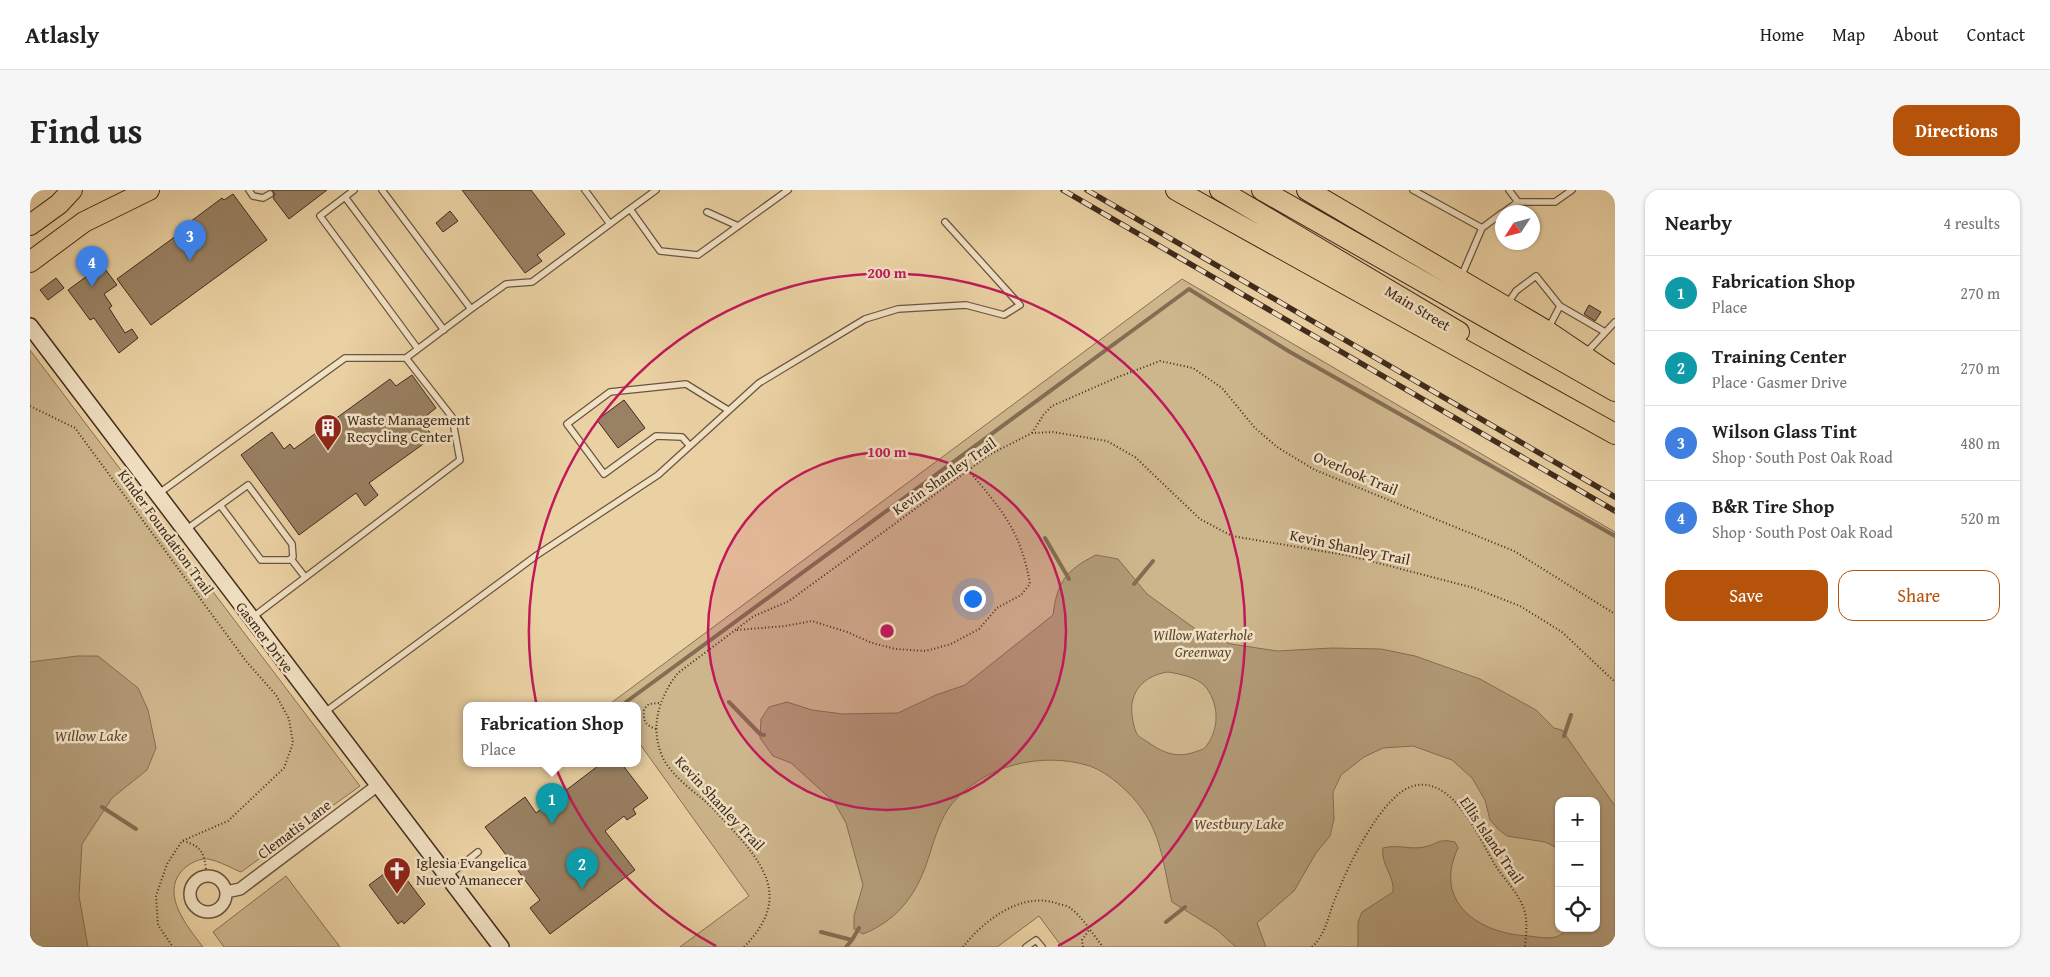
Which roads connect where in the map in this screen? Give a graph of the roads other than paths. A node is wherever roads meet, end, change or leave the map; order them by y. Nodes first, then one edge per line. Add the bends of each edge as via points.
1 (77, 190) edge
2 (125, 190) edge
3 (149, 190) edge
4 (249, 190) edge
5 (354, 190) edge
6 (382, 190) edge
7 (585, 190) edge
8 (656, 190) edge
9 (788, 190) edge
10 (1176, 190) edge
11 (1220, 190) edge
12 (1262, 190) edge
13 (1307, 190) edge
14 (1413, 190) edge
15 (1509, 190) edge
16 (1572, 190) edge
17 (778, 193) edge
18 (270, 194) dead end
19 (65, 197) edge
20 (346, 197) junction
21 (1518, 202) junction
22 (1514, 205) edge
23 (630, 209) junction
24 (707, 212) dead end
25 (1495, 219) edge
26 (84, 222) junction
27 (945, 222) dead end
28 (610, 224) junction
29 (30, 225) edge
30 (738, 226) junction
31 (1482, 228) junction
32 (31, 261) edge
33 (1459, 280) junction
34 (1560, 306) junction
35 (1505, 307) junction
36 (471, 309) junction
37 (1615, 322) edge
38 (30, 326) edge
39 (444, 330) junction
40 (1547, 331) junction
41 (1605, 332) junction
42 (418, 348) junction
43 (1584, 356) junction
44 (406, 358) junction
45 (1614, 378) edge
46 (728, 410) junction
47 (1615, 425) edge
48 (1615, 434) edge
49 (690, 446) junction
50 (157, 494) junction
51 (220, 505) junction
52 (185, 531) junction
53 (291, 559) junction
54 (305, 577) junction
55 (251, 618) junction
56 (324, 714) junction
57 (378, 784) junction
58 (478, 852) dead end
59 (447, 877) junction
60 (226, 892) junction
61 (501, 947) edge
62 (1026, 947) edge
63 (1042, 947) edge

1 - 19 street
2 - 26 street
3 - 26 highway
4 - 18 lane via 253,196 263,198
5 - 20 lane
6 - 36 lane
7 - 28 lane
8 - 23 lane
9 - 17 lane
10 - 48 highway
11 - 47 highway, Main Street
12 - 45 highway, Main Street
13 - 33 highway
14 - 31 lane
15 - 21 lane
16 - 21 lane via 1555,202
17 - 30 lane
19 - 29 highway
20 - 39 lane
20 - 42 lane via 320,216
21 - 22 lane
23 - 28 lane
23 - 30 lane via 660,251 698,255
24 - 30 lane
25 - 31 lane
26 - 32 highway
27 - 46 lane via 1020,305 1004,315 966,305 898,309 865,319 758,383
28 - 36 lane via 532,282 506,284
31 - 33 lane
33 - 35 highway
34 - 35 lane via 1536,276 1516,291
34 - 40 lane
34 - 41 lane
35 - 40 highway
36 - 39 lane
37 - 41 lane
38 - 50 street, Gasmer Drive
39 - 42 lane
40 - 43 highway
41 - 43 lane
42 - 44 lane
43 - 45 highway
44 - 50 lane via 345,358
44 - 54 lane via 452,417 460,460
46 - 49 lane
46 - 49 lane via 686,384 610,392 567,424 604,474 656,436 682,437
49 - 56 lane via 658,475 537,555
50 - 52 street, Gasmer Drive
51 - 52 lane
51 - 53 lane via 261,560
51 - 53 lane via 248,485 292,544
52 - 55 street, Gasmer Drive
53 - 54 lane
54 - 55 lane
55 - 56 street, Gasmer Drive
56 - 57 street, Gasmer Drive
57 - 59 street, Gasmer Drive
57 - 60 street, Clematis Lane via 240,889
58 - 59 lane
59 - 61 street, Gasmer Drive
60 - 60 street via 219,880 207,876 200,878 191,889 192,903 210,912 217,910 226,899
62 - 63 lane via 1036,940

